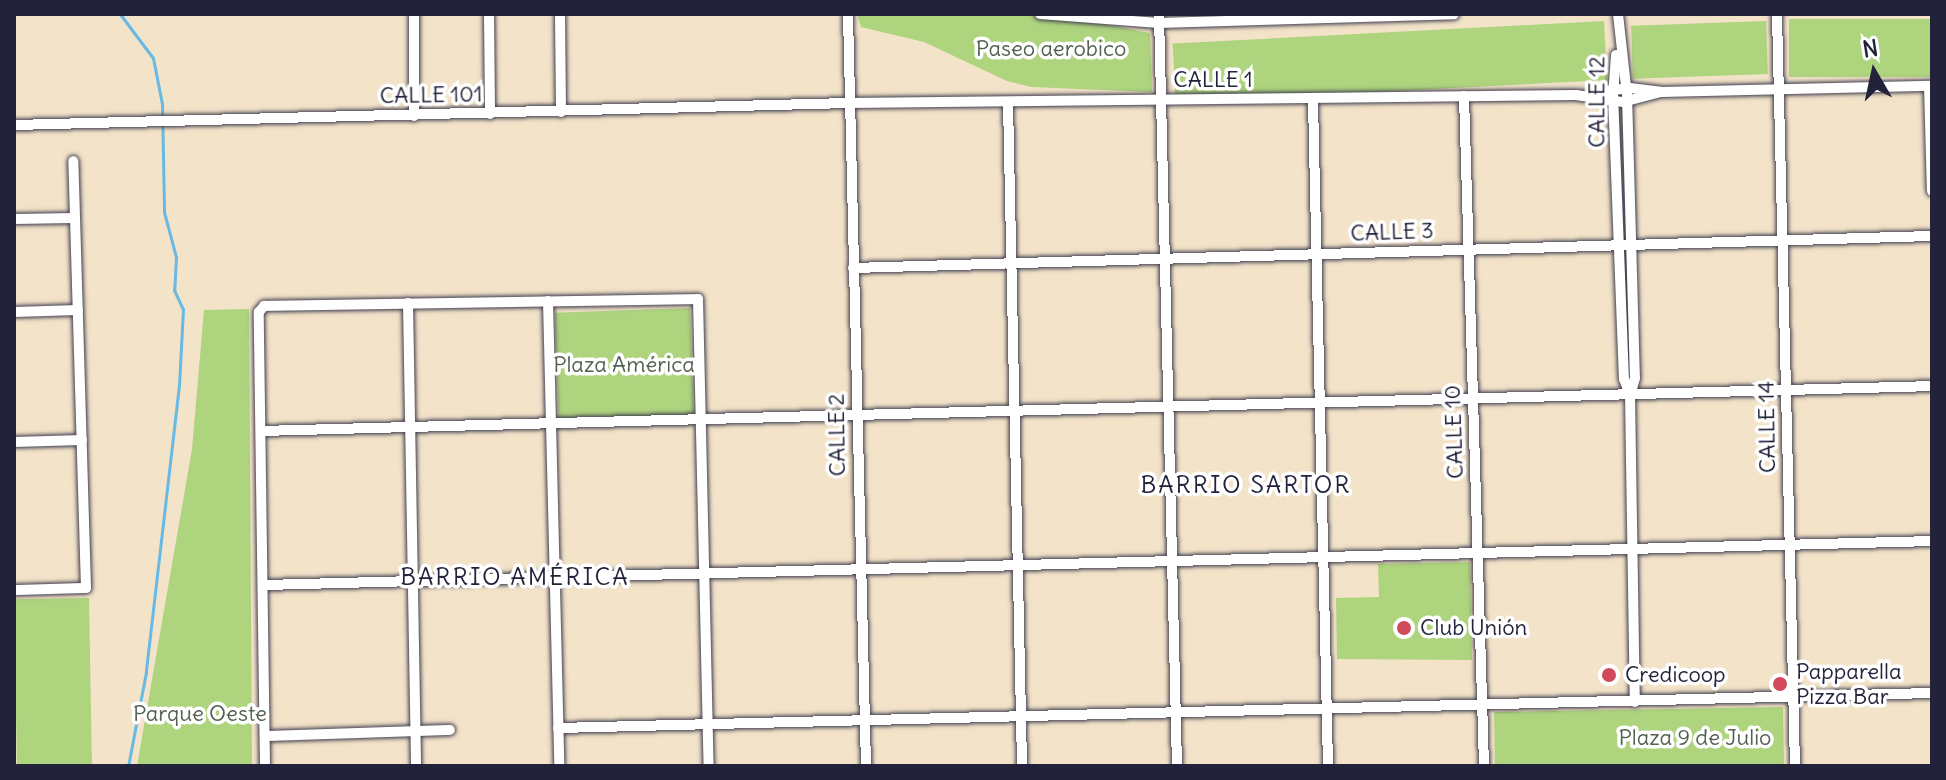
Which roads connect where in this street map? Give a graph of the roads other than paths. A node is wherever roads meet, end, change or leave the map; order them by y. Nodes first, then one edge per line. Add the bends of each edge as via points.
1 (414, 14) edge
2 (489, 14) edge
3 (560, 14) edge
4 (848, 14) edge
5 (1040, 14) edge
6 (1454, 14) edge
7 (1618, 14) edge
8 (1777, 14) edge
9 (1307, 17) edge
10 (1159, 19) edge
11 (1618, 30) junction
12 (1931, 86) edge
13 (1626, 88) junction
14 (1780, 88) junction
15 (1613, 89) junction
16 (1661, 92) junction
17 (1576, 95) junction
18 (1464, 96) junction
19 (1313, 100) junction
20 (1162, 101) junction
21 (1613, 101) junction
22 (1627, 101) junction
23 (1008, 102) junction
24 (849, 103) junction
25 (561, 112) junction
26 (490, 114) junction
27 (414, 116) junction
28 (14, 125) edge
29 (73, 161) dead end
30 (1932, 191) edge
31 (75, 218) junction
32 (14, 219) edge
33 (1932, 236) edge
34 (1783, 240) junction
35 (1625, 245) junction
36 (1469, 249) junction
37 (1316, 255) junction
38 (1167, 260) junction
39 (1011, 264) junction
40 (853, 268) junction
41 (548, 301) junction
42 (408, 303) junction
43 (78, 310) junction
44 (14, 312) edge
45 (1932, 386) edge
46 (1787, 390) junction
47 (1630, 395) junction
48 (1473, 398) junction
49 (1319, 402) junction
50 (1170, 408) junction
51 (1015, 413) junction
52 (857, 418) junction
53 (700, 422) junction
54 (550, 425) junction
55 (410, 427) junction
56 (261, 431) junction
57 (82, 440) junction
58 (14, 442) edge
59 (1932, 541) edge
60 (1790, 544) junction
61 (1633, 549) junction
62 (1478, 553) junction
63 (1324, 556) junction
64 (1173, 562) junction
65 (1019, 566) junction
66 (860, 569) junction
67 (704, 571) junction
68 (553, 576) junction
69 (412, 581) junction
70 (264, 585) junction
71 (14, 590) edge
72 (1932, 693) edge
73 (1794, 697) junction
74 (1635, 702) junction
75 (1483, 706) junction
76 (1327, 710) junction
77 (1176, 714) junction
78 (1021, 720) junction
79 (865, 723) junction
80 (708, 726) junction
81 (558, 728) junction
82 (450, 730) dead end
83 (415, 732) junction
84 (265, 736) junction
85 (265, 766) edge
86 (416, 766) edge
87 (559, 766) edge
88 (709, 766) edge
89 (866, 766) edge
90 (1022, 766) edge
91 (1177, 766) edge
92 (1328, 766) edge
93 (1484, 766) edge
94 (1795, 766) edge

1 - 27 street
2 - 26 street
3 - 25 street
4 - 24 street, CALLE 2
5 - 10 street
6 - 9 street
7 - 11 street
8 - 14 street, CALLE 14
9 - 10 street
10 - 20 street
11 - 13 street, CALLE 12
11 - 15 street, CALLE 12
12 - 14 street, CALLE 1
12 - 30 street
13 - 15 street, CALLE 1
13 - 16 street, CALLE 1
13 - 22 street, CALLE 12
14 - 16 street, CALLE 1
14 - 34 street, CALLE 14
15 - 17 street, CALLE 1
15 - 21 street, CALLE 12
16 - 22 street, CALLE 1
17 - 18 street, CALLE 1
17 - 21 street, CALLE 1
18 - 19 street, CALLE 1
18 - 36 street, CALLE 10
19 - 20 street, CALLE 1
19 - 37 street
20 - 23 street, CALLE 1
20 - 38 street
21 - 22 street, CALLE 1
21 - 35 street, CALLE 12
22 - 35 street, CALLE 12
23 - 24 street, CALLE 1
23 - 39 street
24 - 25 street, CALLE 101
24 - 40 street, CALLE 2
25 - 26 street, CALLE 101
26 - 27 street, CALLE 101
27 - 28 street, CALLE 101
29 - 31 street
31 - 32 street
31 - 43 street
33 - 34 street, CALLE 3
34 - 35 street, CALLE 3
34 - 46 street, CALLE 14
35 - 36 street, CALLE 3
35 - 47 street, CALLE 12 via 1624,379
36 - 37 street, CALLE 3
36 - 48 street, CALLE 10
37 - 38 street, CALLE 3
37 - 49 street
38 - 39 street, CALLE 3
38 - 50 street
39 - 40 street, CALLE 3
39 - 51 street
40 - 52 street, CALLE 2
41 - 42 street
41 - 53 street via 698,299
41 - 54 street
42 - 55 street
42 - 56 street via 264,306 259,312
43 - 44 street
43 - 57 street
45 - 46 street
46 - 47 street
46 - 60 street, CALLE 14
47 - 48 street
47 - 61 street, CALLE 12
48 - 49 street
48 - 62 street, CALLE 10
49 - 50 street
49 - 63 street
50 - 51 street
50 - 64 street
51 - 52 street
51 - 65 street
52 - 53 street
52 - 66 street, CALLE 2
53 - 54 street
53 - 67 street
54 - 55 street
54 - 68 street
55 - 56 street
55 - 69 street
56 - 70 street
57 - 58 street
57 - 71 street via 86,588
59 - 60 street
60 - 61 street
60 - 73 street, CALLE 14
61 - 62 street
61 - 74 street, CALLE 12
62 - 63 street
62 - 75 street, CALLE 10
63 - 64 street
63 - 76 street
64 - 65 street
64 - 77 street
65 - 66 street
65 - 78 street
66 - 67 street
66 - 79 street, CALLE 2
67 - 68 street
67 - 80 street
68 - 69 street
68 - 81 street
69 - 70 street
69 - 83 street
70 - 84 street
72 - 73 street
73 - 74 street
73 - 94 street, CALLE 14
74 - 75 street
75 - 76 street
75 - 93 street, CALLE 10
76 - 77 street
76 - 92 street
77 - 78 street
77 - 91 street
78 - 79 street
78 - 90 street
79 - 80 street
79 - 89 street, CALLE 2
80 - 81 street
80 - 88 street
81 - 87 street
82 - 83 street
83 - 84 street
83 - 86 street
84 - 85 street

